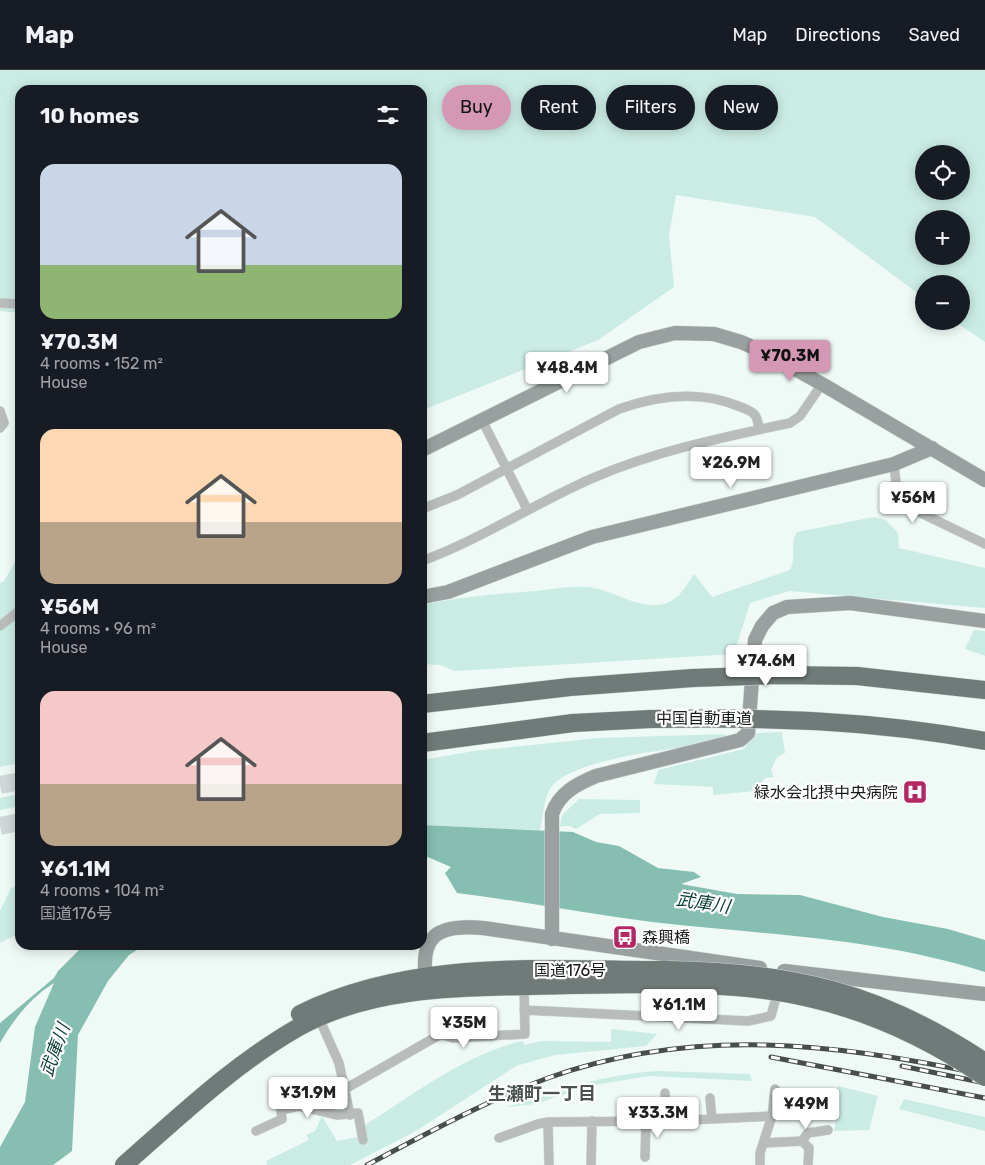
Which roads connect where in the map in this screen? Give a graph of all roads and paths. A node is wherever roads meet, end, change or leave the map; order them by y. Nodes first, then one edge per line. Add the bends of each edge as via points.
1 (0, 304) edge
2 (15, 304) edge
3 (822, 384) junction
4 (0, 411) edge
5 (482, 420) junction
6 (0, 428) edge
7 (759, 429) junction
8 (427, 448) edge
9 (932, 448) junction
10 (894, 464) junction
11 (506, 468) junction
12 (985, 480) edge
13 (427, 507) edge
14 (527, 509) junction
15 (985, 544) edge
16 (427, 559) edge
17 (427, 596) edge
18 (15, 614) edge
19 (985, 621) edge
20 (0, 626) edge
21 (985, 690) edge
22 (427, 703) edge
23 (985, 741) edge
24 (427, 742) edge
25 (552, 939) junction
26 (782, 971) junction
27 (668, 977) junction
28 (426, 983) junction
29 (524, 986) junction
30 (985, 994) edge
31 (524, 1010) junction
32 (318, 1018) junction
33 (985, 1062) edge
34 (985, 1077) edge
35 (775, 1088) dead end
36 (345, 1089) junction
37 (665, 1093) dead end
38 (202, 1094) junction
39 (710, 1098) dead end
40 (350, 1115) junction
41 (772, 1116) junction
42 (712, 1119) junction
43 (646, 1120) junction
44 (592, 1121) junction
45 (667, 1121) junction
46 (548, 1122) junction
47 (828, 1130) dead end
48 (256, 1131) dead end
49 (499, 1138) dead end
50 (363, 1140) dead end
51 (802, 1141) junction
52 (764, 1143) junction
53 (645, 1157) dead end
54 (124, 1165) edge
55 (549, 1165) edge
56 (591, 1165) edge
57 (760, 1165) edge
58 (808, 1165) edge

1 - 2 street
3 - 5 street via 741,342 714,334 675,333 638,342
3 - 7 street via 800,416 790,423
3 - 9 street
4 - 6 street via 4,423
5 - 8 street
5 - 11 street
7 - 11 street via 752,412 734,404 705,398 646,400 619,409
7 - 14 street via 641,460
9 - 10 street
9 - 12 street
10 - 15 street via 898,502
10 - 17 street via 592,537 448,592
11 - 13 street via 457,495
11 - 14 street
14 - 16 street via 450,551
18 - 20 street
19 - 25 street via 850,603 787,607 773,614 755,640 748,733 740,740 596,776 566,792 555,804 552,814
21 - 22 highway, bridge via 857,676 777,675 570,687
23 - 24 highway, 中国自動車道, bridge via 887,726 798,718 651,718
25 - 26 street
25 - 28 street via 482,928 445,928 433,937 425,956
26 - 30 street
26 - 31 street via 771,1016 748,1021
27 - 28 highway, 国道176号 via 550,970
27 - 29 highway, 国道176号
27 - 33 highway, 国道176号, bridge via 750,974 811,983 900,1013
27 - 34 highway, 国道176号, bridge via 764,990 856,1011 931,1046
28 - 29 highway, 国道176号 via 463,987
28 - 32 highway, 国道176号
28 - 38 highway, 国道176号 via 372,986 331,999 296,1016 244,1049 219,1071
29 - 31 street
31 - 36 street via 525,1034 453,1038 442,1034
32 - 36 street via 339,1063
32 - 38 highway, 国道176号 via 273,1044
35 - 41 street
36 - 40 street
37 - 45 street
38 - 54 highway, 国道176号
39 - 42 street
40 - 48 street via 299,1106 281,1110 282,1119
40 - 50 street via 358,1114
41 - 42 street
41 - 52 street
42 - 45 street
43 - 44 street
43 - 45 street
43 - 53 street
44 - 46 street
44 - 56 street
46 - 49 street
46 - 55 street
47 - 51 street via 808,1133
51 - 52 street
51 - 58 street via 810,1148
52 - 57 street

